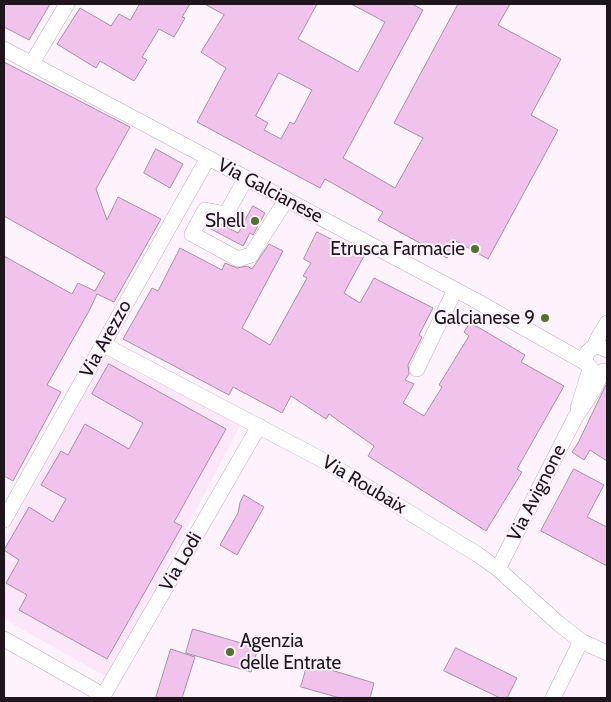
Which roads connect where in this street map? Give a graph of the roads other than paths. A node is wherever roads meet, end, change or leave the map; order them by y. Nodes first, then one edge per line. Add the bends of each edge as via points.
1 (66, 4) edge
2 (4, 49) edge
3 (32, 63) junction
4 (208, 158) junction
5 (246, 178) junction
6 (286, 200) junction
7 (456, 290) junction
8 (607, 323) edge
9 (102, 344) junction
10 (599, 362) edge
11 (417, 369) dead end
12 (259, 426) junction
13 (4, 520) edge
14 (498, 569) junction
15 (4, 639) edge
16 (581, 641) junction
17 (607, 653) edge
18 (102, 698) edge
19 (553, 698) edge

1 - 3 street
2 - 3 street, Via Galcianese
3 - 4 street, Via Galcianese
4 - 5 street, Via Galcianese
4 - 9 street, Via Arezzo
5 - 6 street, Via Galcianese
5 - 6 street via 226,214 205,210 192,234 238,259 251,255
6 - 7 street, Via Galcianese
7 - 10 street, Via Galcianese via 536,334
7 - 11 street
8 - 10 street, Via Avignone via 598,338
9 - 12 street, Via Roubaix
9 - 13 street, Via Arezzo
10 - 14 street, Via Avignone via 583,386 575,418
12 - 14 street, Via Roubaix via 328,463
12 - 18 street, Via Lodi
14 - 16 street, Via Roubaix
15 - 18 street via 94,690
16 - 17 street, Via Roubaix
16 - 19 street

